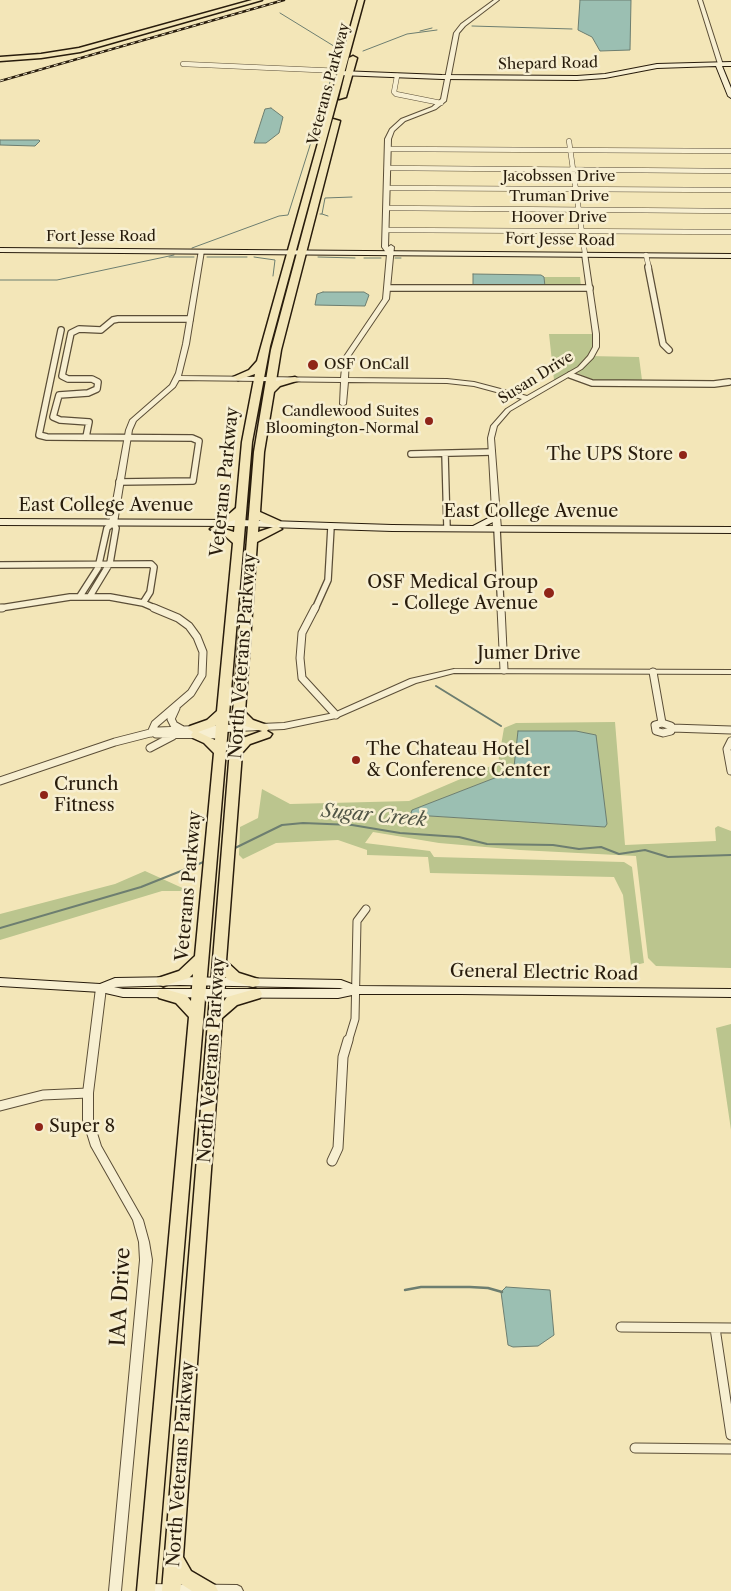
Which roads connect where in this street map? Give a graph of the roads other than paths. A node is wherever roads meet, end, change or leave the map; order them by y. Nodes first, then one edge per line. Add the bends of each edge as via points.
1 (259, 0) edge
2 (361, 0) edge
3 (367, 0) edge
4 (497, 0) edge
5 (700, 0) edge
6 (0, 59) edge
7 (183, 64) dead end
8 (725, 65) edge
9 (340, 72) junction
10 (348, 75) junction
11 (397, 76) junction
12 (449, 76) junction
13 (731, 96) edge
14 (441, 103) junction
15 (569, 141) dead end
16 (390, 149) junction
17 (570, 150) junction
18 (731, 151) edge
19 (390, 168) junction
20 (573, 170) junction
21 (731, 171) edge
22 (389, 188) junction
23 (576, 189) junction
24 (731, 190) edge
25 (389, 208) junction
26 (579, 210) junction
27 (731, 211) edge
28 (388, 230) junction
29 (582, 231) junction
30 (731, 232) edge
31 (0, 250) edge
32 (201, 251) junction
33 (273, 251) junction
34 (290, 251) junction
35 (302, 252) junction
36 (321, 252) junction
37 (389, 253) junction
38 (585, 254) junction
39 (646, 255) junction
40 (731, 256) edge
41 (388, 288) junction
42 (590, 288) junction
43 (190, 319) junction
44 (61, 330) dead end
45 (669, 350) dead end
46 (261, 363) junction
47 (273, 365) junction
48 (570, 375) junction
49 (177, 378) junction
50 (223, 378) joint
51 (240, 378) junction
52 (258, 378) junction
53 (270, 378) junction
54 (292, 379) junction
55 (344, 379) junction
56 (729, 382) dead end
57 (268, 392) junction
58 (255, 393) junction
59 (526, 398) junction
60 (344, 404) dead end
61 (86, 437) junction
62 (127, 438) junction
63 (492, 452) junction
64 (411, 454) dead end
65 (445, 454) junction
66 (120, 482) junction
67 (240, 510) junction
68 (496, 517) junction
69 (253, 522) junction
70 (2, 523) edge
71 (112, 526) junction
72 (216, 526) junction
73 (277, 526) junction
74 (331, 527) junction
75 (447, 528) junction
76 (472, 528) junction
77 (497, 529) junction
78 (731, 530) edge
79 (238, 531) junction
80 (252, 541) junction
81 (100, 563) junction
82 (110, 563) junction
83 (0, 564) edge
84 (80, 596) junction
85 (90, 596) junction
86 (143, 603) junction
87 (0, 608) edge
88 (504, 670) junction
89 (653, 672) junction
90 (731, 672) edge
91 (179, 704) junction
92 (238, 712) junction
93 (222, 713) junction
94 (336, 715) junction
95 (731, 730) edge
96 (191, 731) junction
97 (237, 731) junction
98 (265, 731) junction
99 (221, 732) junction
100 (151, 733) junction
101 (176, 735) junction
102 (731, 741) edge
103 (150, 748) dead end
104 (219, 752) junction
105 (235, 753) junction
106 (731, 771) edge
107 (0, 781) edge
108 (366, 909) dead end
109 (201, 958) junction
110 (219, 962) junction
111 (0, 982) edge
112 (164, 987) junction
113 (101, 988) junction
114 (199, 988) junction
115 (217, 988) junction
116 (254, 988) junction
117 (357, 990) junction
118 (731, 993) edge
119 (196, 1015) junction
120 (215, 1018) junction
121 (88, 1093) junction
122 (0, 1106) edge
123 (332, 1161) dead end
124 (621, 1327) dead end
125 (715, 1328) junction
126 (731, 1328) edge
127 (731, 1435) edge
128 (635, 1448) dead end
129 (731, 1449) edge
130 (174, 1557) junction
131 (146, 1590) edge
132 (115, 1591) edge
133 (171, 1591) edge
134 (209, 1591) edge
135 (237, 1591) edge

1 - 6 main road via 94,47
2 - 9 highway, Veterans Parkway
3 - 10 highway, Veterans Parkway
4 - 12 street via 459,29
5 - 8 street
7 - 9 street, Shepard Road
8 - 12 main road, Shepard Road via 650,67 584,78
8 - 13 main road
9 - 10 main road, Shepard Road
9 - 34 highway, Veterans Parkway
10 - 11 main road, Shepard Road
10 - 12 main road, Shepard Road
10 - 35 highway, Veterans Parkway
11 - 12 main road, Shepard Road
11 - 14 street via 396,94
12 - 14 street via 447,95
14 - 16 street via 395,126 390,136 393,139
15 - 17 street, Susan Drive
16 - 17 street
16 - 19 street
17 - 18 street
17 - 20 street, Susan Drive
19 - 20 street
19 - 22 street
20 - 21 street
20 - 23 street, Susan Drive
22 - 23 street, Jacobssen Drive
22 - 25 street
23 - 24 street, Jacobssen Drive
23 - 26 street, Susan Drive
25 - 26 street, Truman Drive
25 - 28 street
26 - 27 street, Truman Drive
26 - 29 street, Susan Drive
28 - 29 street, Hoover Drive
28 - 37 street via 385,247
29 - 30 street, Hoover Drive
29 - 38 street, Susan Drive
31 - 32 main road, Fort Jesse Road
32 - 33 main road, Fort Jesse Road
32 - 43 street
33 - 34 main road
33 - 34 main road, Fort Jesse Road
34 - 35 main road, Fort Jesse Road
34 - 46 highway, Veterans Parkway
35 - 36 main road, Fort Jesse Road
35 - 36 main road via 309,256
35 - 47 highway, Veterans Parkway
36 - 37 main road, Fort Jesse Road
37 - 38 main road, Fort Jesse Road
37 - 41 street
38 - 39 main road, Fort Jesse Road
38 - 42 street, Susan Drive
39 - 40 main road, Fort Jesse Road
39 - 45 street via 663,344
41 - 42 street
41 - 55 street via 384,303 348,354
42 - 48 street, Susan Drive via 596,347 589,360
43 - 49 street
43 - 61 street via 118,319 101,330 79,330 71,334 62,376 92,379 98,382 97,389 88,393 58,395 53,418 89,422
44 - 61 street via 38,433 47,437
46 - 51 highway
46 - 52 highway, Veterans Parkway
47 - 53 highway, Veterans Parkway
47 - 54 highway
48 - 56 street via 592,383
48 - 59 street, Susan Drive
49 - 50 street
49 - 62 street via 168,391 133,420
50 - 51 street
51 - 52 street
51 - 58 highway via 250,384
52 - 53 street
52 - 58 highway, Veterans Parkway
53 - 54 street
53 - 57 highway, Veterans Parkway
54 - 55 street
54 - 57 highway via 277,384
55 - 59 street via 458,382
55 - 60 street
57 - 69 highway, Veterans Parkway
58 - 67 highway, Veterans Parkway
59 - 63 street, Susan Drive via 498,420 492,432
61 - 62 street
62 - 66 street
62 - 66 street via 197,440 195,478 192,482
63 - 65 street
63 - 68 street, Susan Drive
64 - 65 street
65 - 75 street
66 - 71 street
67 - 72 highway
67 - 79 highway, Veterans Parkway
68 - 76 main road
68 - 77 street, Susan Drive
69 - 73 main road, East College Avenue
69 - 73 highway via 268,521
69 - 79 main road, East College Avenue
69 - 80 highway, North Veterans Parkway
70 - 71 main road, East College Avenue
71 - 72 main road, East College Avenue
71 - 81 street
71 - 82 street
72 - 79 main road, East College Avenue
72 - 79 highway via 228,533
73 - 74 main road, East College Avenue via 320,530
73 - 80 highway
74 - 75 main road, East College Avenue
74 - 94 street via 328,580 302,633 300,658 302,678
75 - 76 main road, East College Avenue
76 - 77 main road, East College Avenue
77 - 78 main road, East College Avenue
77 - 88 street, Susan Drive
79 - 93 highway, Veterans Parkway
80 - 92 highway, North Veterans Parkway
81 - 82 street
81 - 83 street
81 - 84 street
82 - 85 street
82 - 86 street via 153,565 150,592
84 - 85 street
84 - 87 street
85 - 86 street
86 - 91 street via 184,622 201,644 204,658 202,675 191,693
88 - 89 street, Jumer Drive
88 - 94 street, Jumer Drive via 454,671 423,677
89 - 90 street, Jumer Drive
89 - 95 street via 662,723 672,728
91 - 96 street via 171,719 174,725
91 - 100 street via 155,724
92 - 97 highway, North Veterans Parkway
92 - 98 highway
93 - 96 highway via 211,723
93 - 99 highway, Veterans Parkway
94 - 98 street, Jumer Drive via 324,723 295,730
96 - 99 street
96 - 100 street
96 - 101 street
96 - 104 highway via 208,740
97 - 98 street, Jumer Drive
97 - 99 street, Jumer Drive
97 - 105 highway, North Veterans Parkway
98 - 105 highway
99 - 104 highway, Veterans Parkway
100 - 101 street
100 - 107 street
101 - 103 street
102 - 106 street via 727,749
104 - 109 highway, Veterans Parkway
105 - 110 highway, North Veterans Parkway
108 - 117 street via 357,921
109 - 112 highway via 184,975
109 - 114 highway, Veterans Parkway
110 - 115 highway, North Veterans Parkway
110 - 116 highway via 234,977
111 - 113 main road, General Electric Road
112 - 113 main road, General Electric Road via 115,993
112 - 114 main road, General Electric Road
112 - 119 highway
113 - 121 street, IAA Drive
114 - 115 main road, General Electric Road
114 - 119 highway, North Veterans Parkway
115 - 116 main road, General Electric Road
115 - 120 highway, North Veterans Parkway
116 - 117 main road, General Electric Road via 338,994
116 - 120 highway via 232,1001
117 - 118 main road, General Electric Road
117 - 123 street via 354,1029 343,1057 338,1148
119 - 131 highway, North Veterans Parkway
120 - 130 highway, North Veterans Parkway
121 - 122 street via 43,1095
121 - 132 street, IAA Drive via 88,1120 93,1139 138,1220 146,1260
124 - 125 street
125 - 126 street
125 - 127 street
128 - 129 street
130 - 133 highway, North Veterans Parkway
130 - 134 highway via 185,1577
131 - 133 street
133 - 134 street
134 - 135 street

